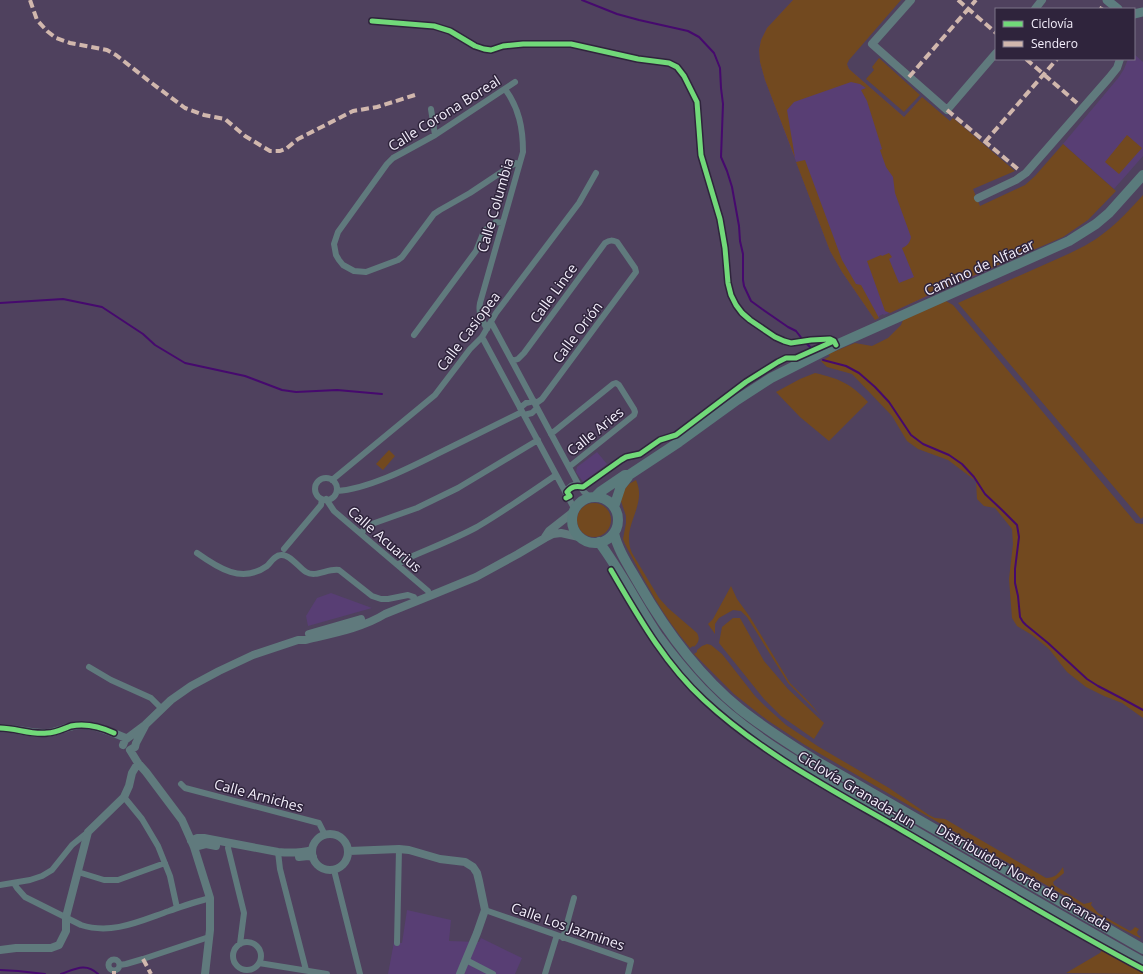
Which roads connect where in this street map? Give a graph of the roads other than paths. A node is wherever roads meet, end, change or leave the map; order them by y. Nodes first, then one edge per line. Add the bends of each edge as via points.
1 (910, 0) edge
2 (1042, 0) edge
3 (1107, 0) edge
4 (1036, 8) edge
5 (1117, 8) edge
6 (372, 20) dead end
7 (995, 54) edge
8 (1120, 60) edge
9 (515, 82) dead end
10 (505, 89) junction
11 (431, 109) dead end
12 (435, 135) junction
13 (520, 164) junction
14 (596, 173) dead end
15 (1143, 176) edge
16 (978, 198) dead end
17 (502, 223) junction
18 (636, 272) joint
19 (491, 322) junction
20 (487, 329) junction
21 (414, 335) dead end
22 (482, 337) junction
23 (836, 345) junction
24 (512, 362) junction
25 (535, 404) junction
26 (522, 412) junction
27 (552, 434) junction
28 (538, 440) junction
29 (569, 467) junction
30 (556, 475) junction
31 (629, 475) junction
32 (332, 480) junction
33 (578, 484) junction
34 (336, 491) junction
35 (565, 491) junction
36 (593, 497) junction
37 (324, 499) junction
38 (614, 507) junction
39 (573, 510) junction
40 (614, 533) junction
41 (361, 534) junction
42 (579, 537) junction
43 (544, 538) junction
44 (599, 542) junction
45 (284, 548) dead end
46 (196, 553) dead end
47 (398, 565) junction
48 (430, 596) junction
49 (416, 601) junction
50 (89, 667) dead end
51 (161, 708) junction
52 (0, 728) edge
53 (130, 743) junction
54 (138, 763) junction
55 (146, 772) junction
56 (180, 784) dead end
57 (124, 798) junction
58 (88, 832) junction
59 (325, 835) junction
60 (192, 844) junction
61 (229, 846) junction
62 (399, 849) junction
63 (349, 851) junction
64 (312, 853) junction
65 (278, 855) junction
66 (165, 863) junction
67 (334, 870) junction
68 (78, 872) junction
69 (14, 883) junction
70 (0, 885) edge
71 (210, 898) junction
72 (574, 898) dead end
73 (177, 908) junction
74 (485, 910) junction
75 (66, 917) junction
76 (209, 937) junction
77 (560, 937) junction
78 (397, 943) dead end
79 (240, 944) junction
80 (1143, 949) edge
81 (0, 950) edge
82 (466, 960) junction
83 (1143, 962) edge
84 (259, 963) junction
85 (120, 965) dead end
86 (306, 970) junction
87 (205, 974) edge
88 (327, 974) edge
89 (360, 974) edge
90 (460, 974) edge
91 (493, 974) edge
92 (545, 974) edge
93 (628, 974) edge

1 - 7 street via 872,44 946,110
2 - 4 street
3 - 5 main road
6 - 23 street via 434,26 450,31 484,49 523,44 571,44 669,63 677,67 697,102 701,156 720,220 728,283 739,309 750,320 779,339 791,343 830,340
8 - 16 street via 1109,78 1026,173
9 - 10 street, Calle Corona Boreal
10 - 12 street, Calle Corona Boreal
10 - 13 street, Calle Columbia via 519,116 522,128 523,152
11 - 12 street
12 - 13 street, Calle Corona Boreal via 393,158 342,226 334,244 336,255 343,265 354,271 366,272 398,260 434,214 512,165
13 - 17 street, Calle Columbia
14 - 19 street, Calle Casiopea via 579,203
15 - 23 main road, Camino de Alfacar via 1109,213 1070,242
17 - 20 street, Calle Columbia via 479,310
17 - 21 street via 496,222 484,231 476,250
18 - 24 street, Calle Lince via 617,242 609,240 524,353
18 - 25 street, Calle Orión via 542,400
19 - 20 street, Calle Casiopea
19 - 24 street
20 - 22 street, Calle Casiopea
22 - 26 street
22 - 32 street, Calle Casiopea via 435,395
23 - 31 main road, Camino de Alfacar via 753,389
24 - 25 street
25 - 26 street via 526,403
25 - 26 street via 532,413
25 - 27 street
26 - 28 street
26 - 34 street via 403,471 359,487
27 - 29 street
27 - 29 street, Calle Aries via 616,383 634,409 634,415
28 - 30 street
28 - 41 street via 458,488 417,508 370,525
29 - 33 street
30 - 35 street
30 - 47 street via 476,527
31 - 36 main road, Camino de Alfacar via 625,475
31 - 38 main road via 620,486
32 - 34 street via 336,485
32 - 37 street via 325,478 317,484 316,491 319,497
33 - 35 street
33 - 36 street via 584,492
34 - 37 street via 333,497
35 - 39 street
36 - 38 main road via 609,501
36 - 39 main road via 579,502
37 - 41 street, Calle Acuarius
37 - 45 street
38 - 40 main road via 618,520
39 - 42 main road via 572,526
39 - 43 street
40 - 44 main road
40 - 80 main road, Distribuidor Norte de Granada via 620,550 668,631 713,685 739,708 773,734 818,762
41 - 47 street, Calle Acuarius
42 - 43 street via 561,533
42 - 44 main road via 592,543
43 - 48 street via 492,568
44 - 83 main road, Distribuidor Norte de Granada via 675,659 702,689 731,715 766,742 815,772
46 - 49 street via 213,565 245,575 255,573 283,554 310,574 339,570 372,596 388,599 408,595
47 - 48 street, Calle Acuarius via 428,591
48 - 49 street
49 - 51 street via 385,614 322,630 254,655 191,686
50 - 51 street via 151,698
51 - 53 street
52 - 53 street via 48,733 81,725 98,727
53 - 54 street
53 - 55 street via 137,750
54 - 55 street
54 - 57 street
55 - 60 street via 182,820
56 - 59 street, Calle Arniches via 185,788 319,823
57 - 58 street
57 - 66 street via 142,819
58 - 68 street
58 - 69 street via 72,845 52,870 42,876
59 - 63 street via 331,834 343,839
59 - 64 street via 314,843
60 - 61 street
60 - 71 street
61 - 65 street
61 - 79 street via 244,913
62 - 63 street
62 - 74 street via 471,865 478,876
62 - 78 street
63 - 67 street via 346,862
64 - 65 street via 308,856 288,858
64 - 67 street via 315,862 322,869
65 - 86 street
66 - 68 street via 118,880 104,880
66 - 73 street
67 - 89 street
68 - 75 street
69 - 70 street
69 - 75 street via 25,897
71 - 73 street
71 - 76 street
72 - 77 street
73 - 75 street via 124,926 103,929 90,928
74 - 77 street, Calle Los Jazmines
74 - 82 street
75 - 81 street via 66,931 59,945 51,948
76 - 85 street via 143,960
76 - 87 street
77 - 92 street
77 - 93 street, Calle Los Jazmines via 631,961
79 - 84 street via 249,942 257,946 261,954
79 - 84 street via 233,956 236,964 243,970 248,970
82 - 90 street
82 - 91 street
84 - 86 street
86 - 88 street

